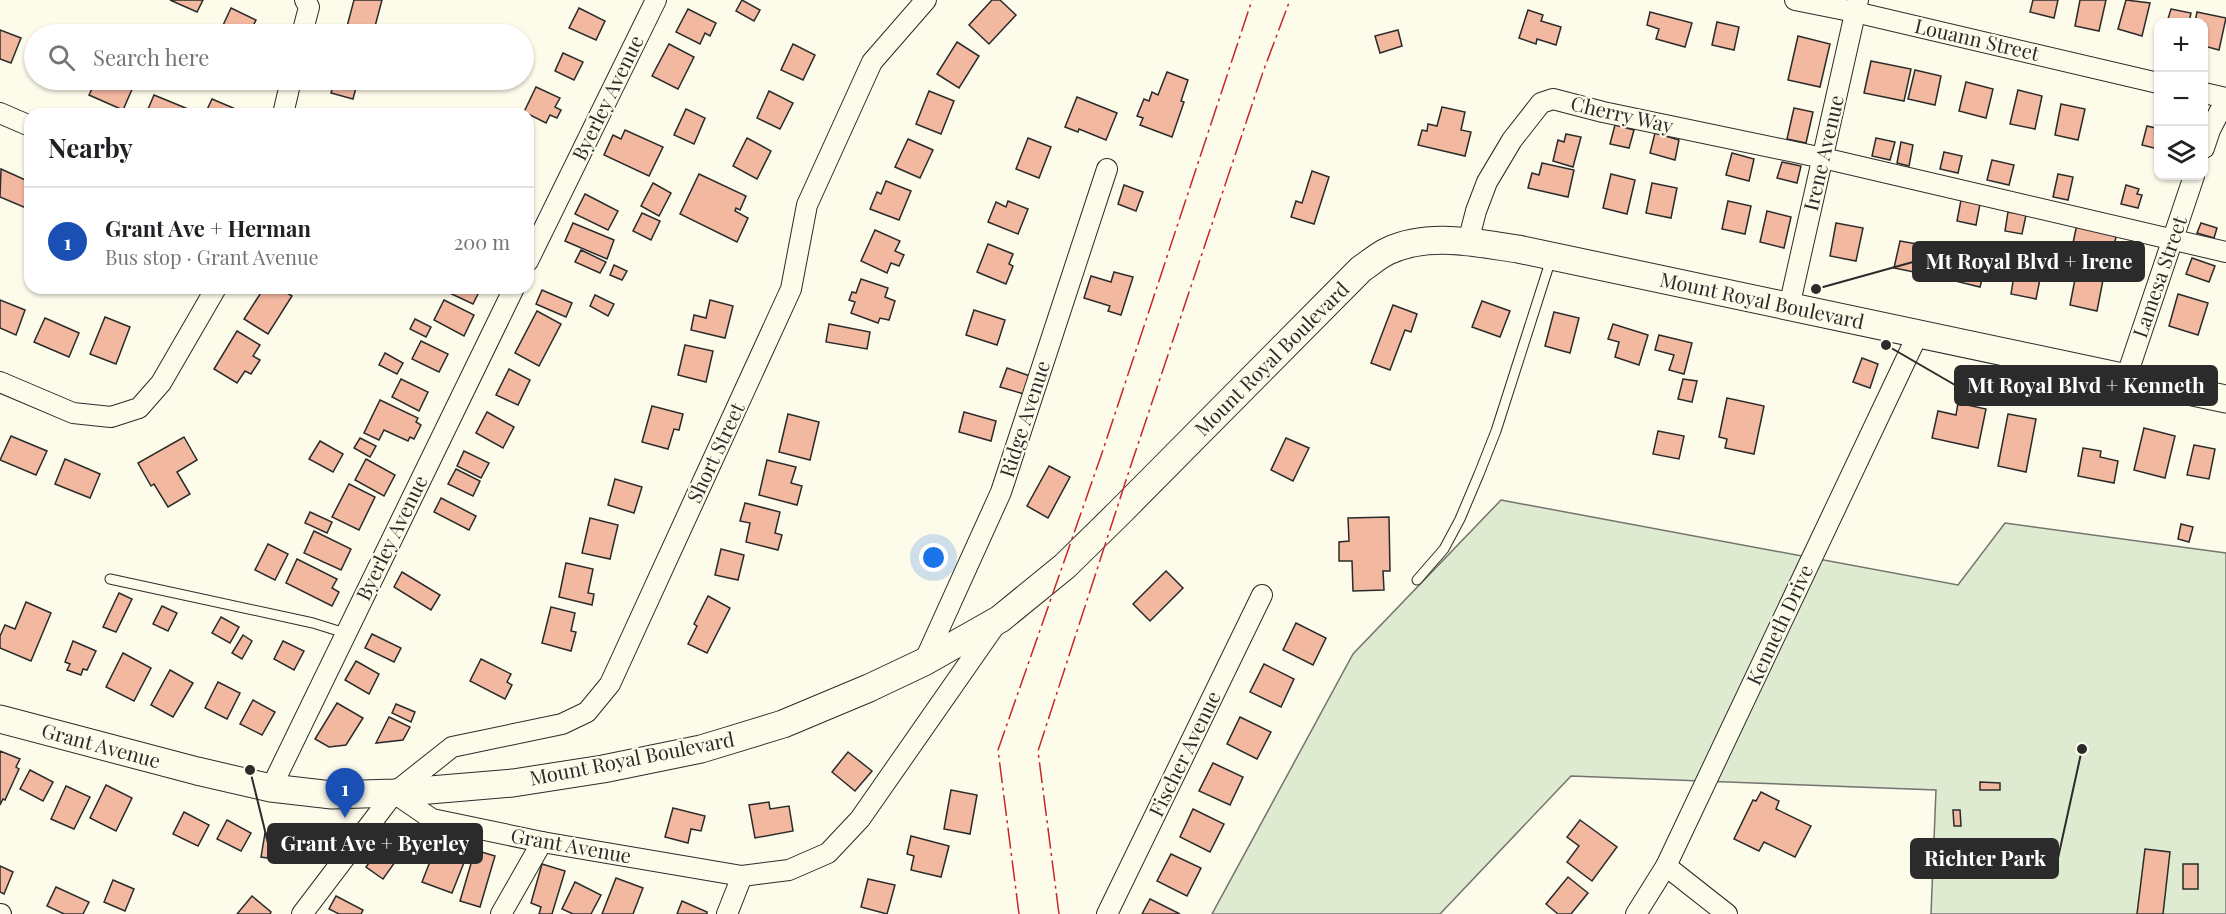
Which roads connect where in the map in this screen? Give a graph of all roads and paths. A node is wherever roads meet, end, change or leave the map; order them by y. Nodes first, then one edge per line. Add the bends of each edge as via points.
1 (304, 0) edge
2 (656, 0) edge
3 (926, 0) edge
4 (1795, 0) edge
5 (1856, 6) edge
6 (305, 24) edge
7 (2154, 82) edge
8 (289, 90) edge
9 (2208, 94) edge
10 (2226, 99) edge
11 (284, 108) edge
12 (0, 113) edge
13 (24, 123) edge
14 (2208, 136) edge
15 (1823, 158) junction
16 (1107, 169) dead end
17 (2193, 180) edge
18 (2172, 239) junction
19 (1468, 242) junction
20 (534, 249) edge
21 (2226, 252) edge
22 (1552, 256) junction
23 (213, 294) edge
24 (511, 294) edge
25 (1789, 307) junction
26 (1918, 334) junction
27 (2126, 378) junction
28 (0, 382) edge
29 (2226, 399) edge
30 (110, 579) dead end
31 (1417, 580) dead end
32 (1262, 595) dead end
33 (1000, 619) junction
34 (345, 633) junction
35 (924, 663) junction
36 (0, 719) edge
37 (271, 788) junction
38 (394, 793) junction
39 (542, 842) junction
40 (1666, 866) junction
41 (742, 876) junction
42 (302, 914) edge
43 (501, 914) edge
44 (727, 914) edge
45 (1107, 914) edge
46 (1636, 914) edge
47 (1727, 914) edge

1 - 6 street via 309,7
2 - 20 street, Byerley Avenue
3 - 38 street, Short Street via 872,62 807,205 791,289 610,684 587,712 562,724 452,747
4 - 5 street, Louann Street
5 - 7 street, Louann Street
5 - 15 street, Irene Avenue
8 - 11 street
9 - 10 street
10 - 14 street
12 - 13 street
15 - 18 street, Cherry Way
15 - 19 street, Cherry Way via 1553,99 1541,103 1512,140 1487,182
15 - 25 street, Irene Avenue
16 - 35 street, Ridge Avenue via 1001,492
17 - 18 street, Lamesa Street
18 - 21 street, Cherry Way
18 - 27 street, Lamesa Street
19 - 22 main road, Mount Royal Boulevard
19 - 33 main road, Mount Royal Boulevard via 1411,244 1388,251 1361,269 1112,521
22 - 25 main road, Mount Royal Boulevard
22 - 31 lane via 1497,431 1444,549
23 - 28 street via 161,383 139,408 111,417 73,413
24 - 34 street, Byerley Avenue
25 - 26 main road, Mount Royal Boulevard
26 - 27 main road, Mount Royal Boulevard
26 - 40 street, Kenneth Drive
27 - 29 main road, Mount Royal Boulevard
30 - 34 lane
32 - 45 street, Fischer Avenue
33 - 35 main road, Mount Royal Boulevard
33 - 41 street, Grant Avenue via 860,819 828,853 789,870
34 - 37 street, Byerley Avenue
35 - 38 main road, Mount Royal Boulevard via 812,713 701,749 513,783
36 - 37 main road, Grant Avenue
37 - 38 main road, Grant Avenue via 332,795
38 - 39 street, Grant Avenue via 432,819
38 - 42 street, Short Street
39 - 41 street, Grant Avenue
39 - 43 street
40 - 46 street, Kenneth Drive
40 - 47 street
41 - 44 street

